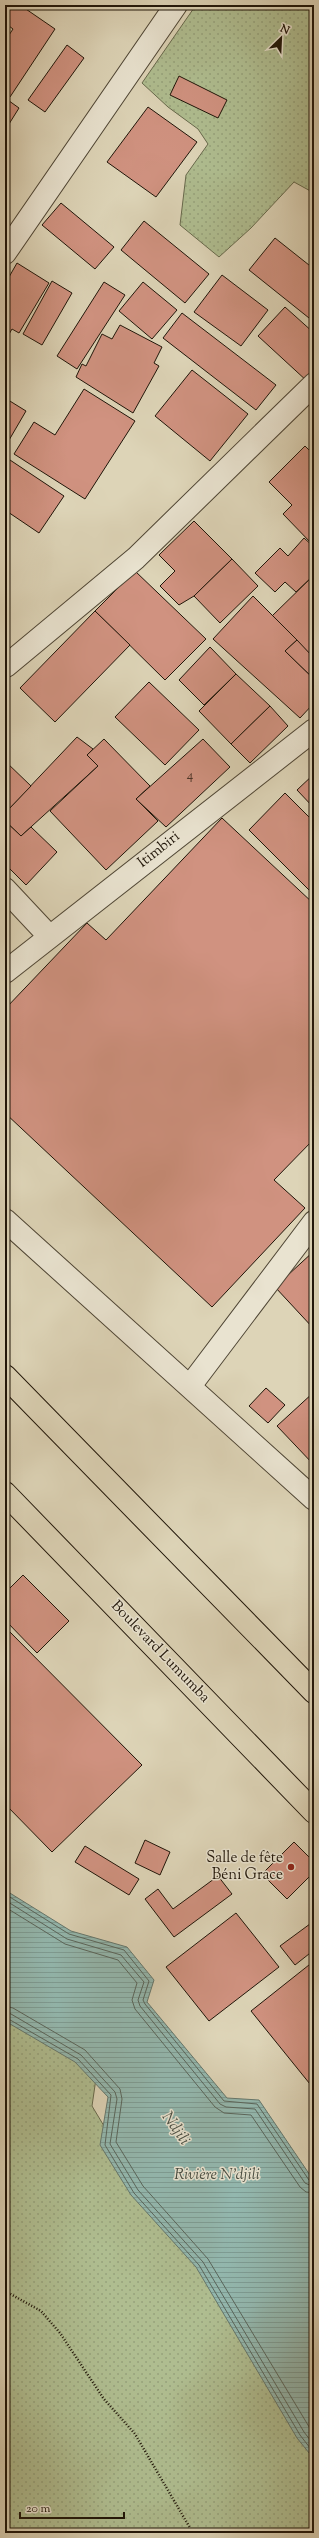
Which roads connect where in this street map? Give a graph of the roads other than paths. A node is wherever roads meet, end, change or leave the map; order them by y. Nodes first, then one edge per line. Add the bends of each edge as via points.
1 (176, 5) edge
2 (5, 253) edge
3 (314, 384) edge
4 (6, 666) edge
5 (314, 730) edge
6 (5, 889) edge
7 (49, 936) junction
8 (5, 972) edge
9 (5, 1220) edge
10 (314, 1222) edge
11 (5, 1376) edge
12 (190, 1386) junction
13 (5, 1492) edge
14 (314, 1498) edge
15 (314, 1692) edge
16 (314, 1812) edge

1 - 2 street
3 - 4 street via 136,558
5 - 7 street, Itimbiri
6 - 7 street
7 - 8 street, Itimbiri
9 - 12 street
10 - 12 street
11 - 15 highway
12 - 14 street
13 - 16 highway, Boulevard Lumumba

